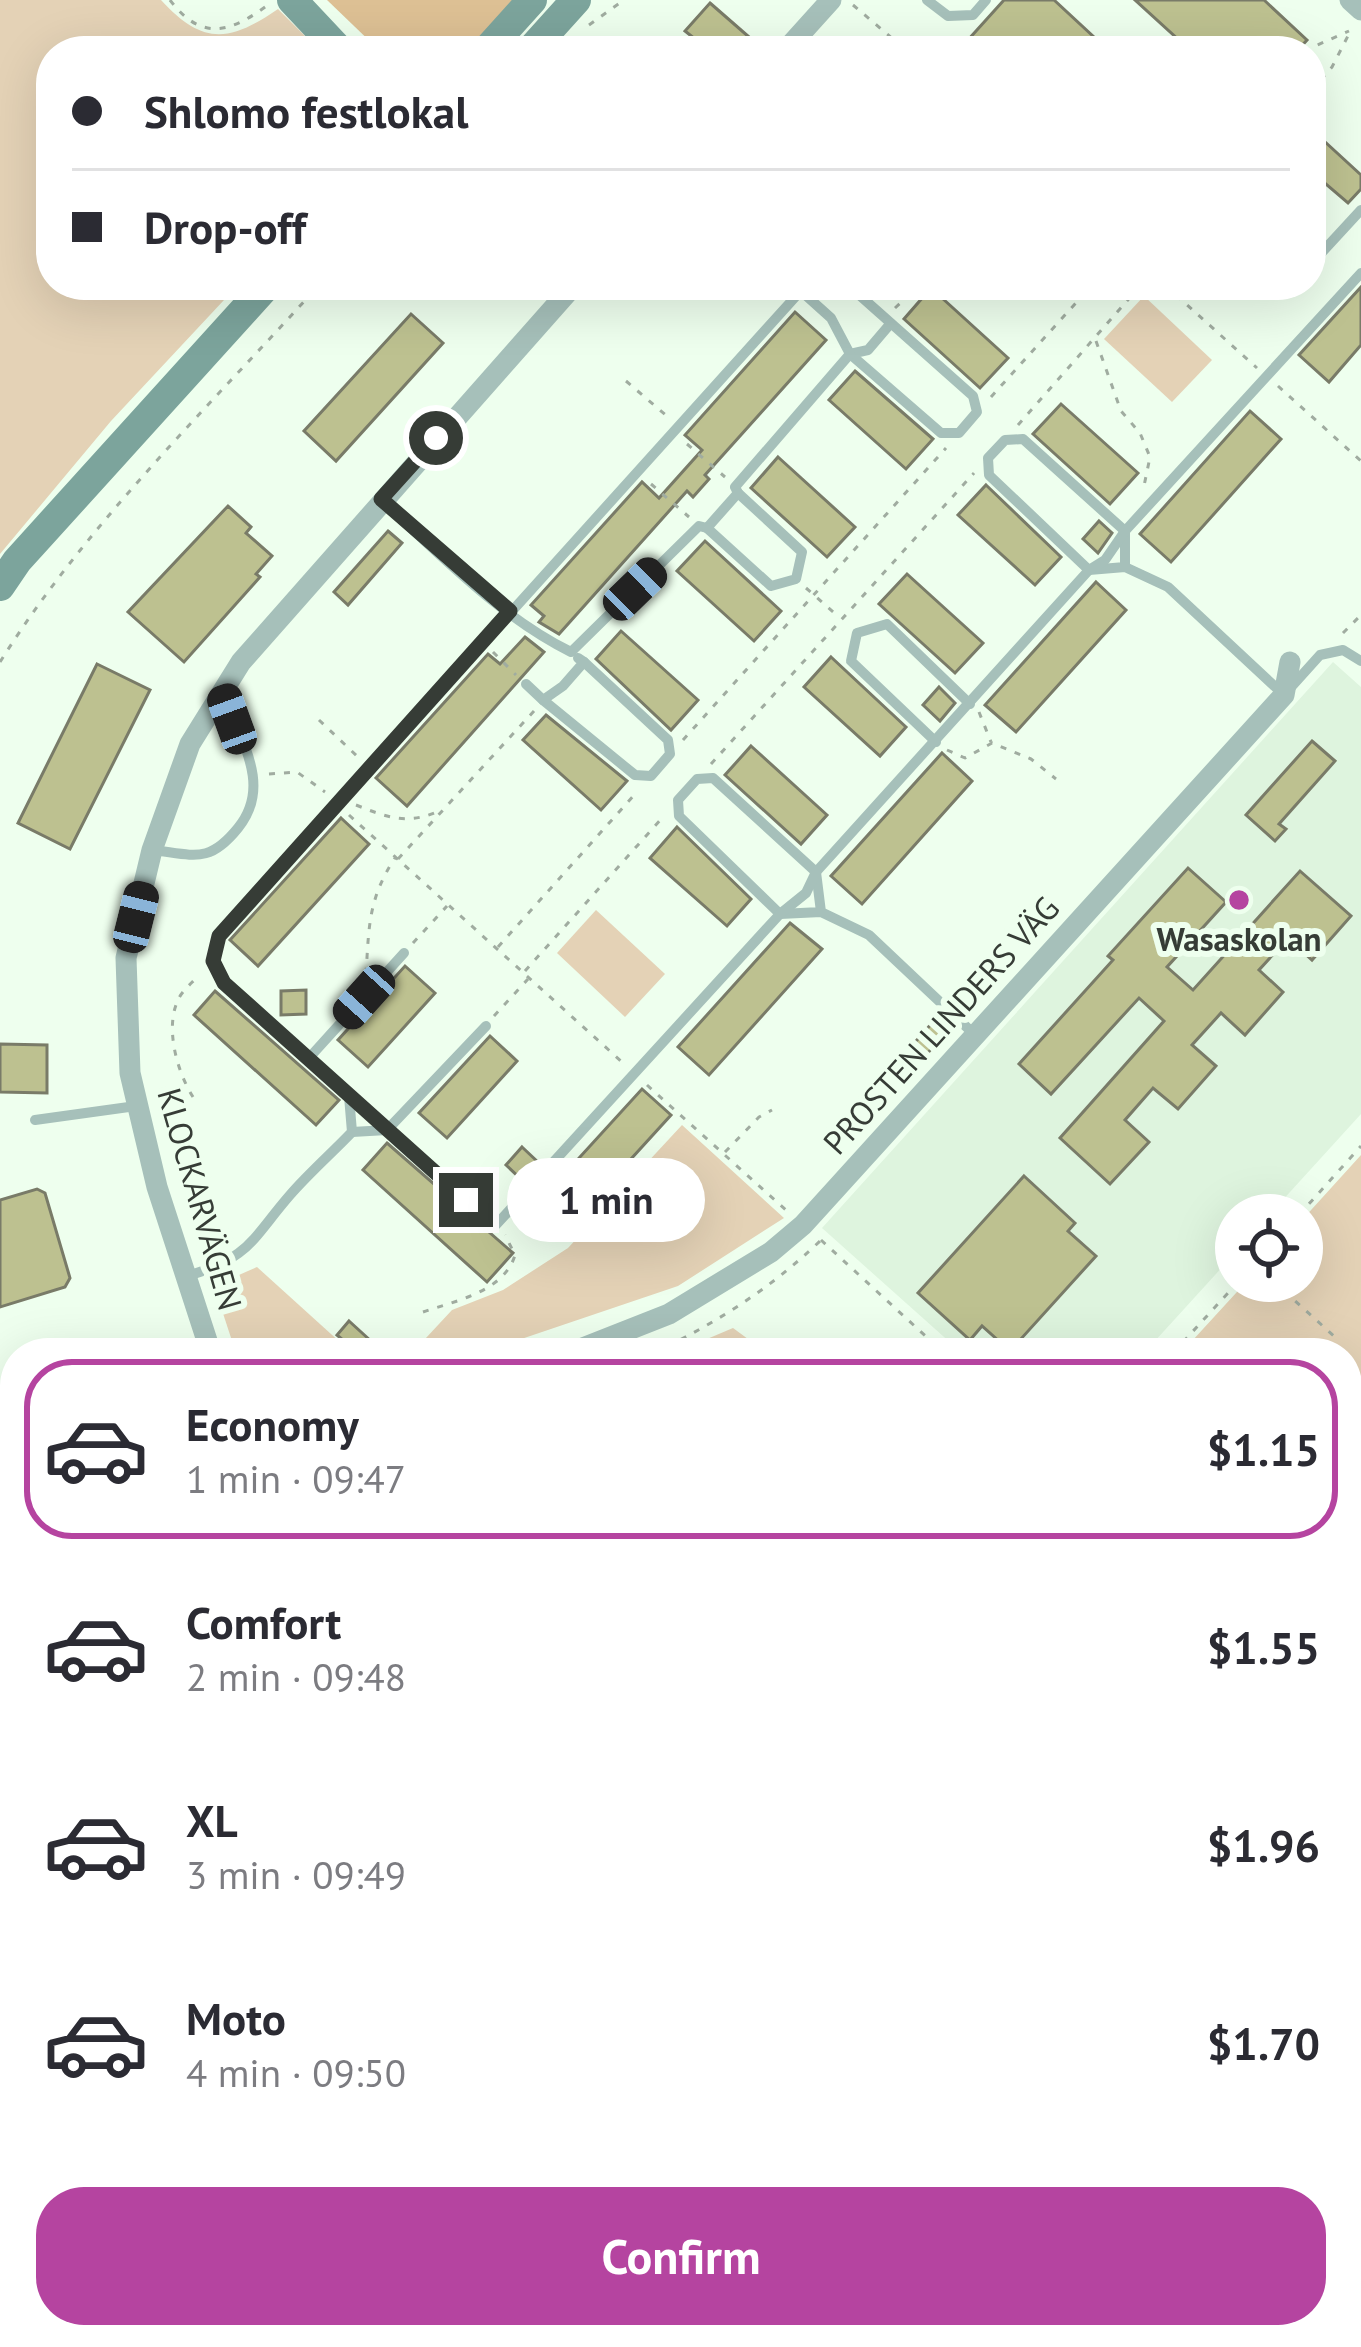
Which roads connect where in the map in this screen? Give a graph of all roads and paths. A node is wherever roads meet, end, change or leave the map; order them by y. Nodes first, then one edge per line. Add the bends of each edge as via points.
1 (170, 0) edge
2 (532, 0) edge
3 (624, 0) edge
4 (927, 0) edge
5 (986, 0) edge
6 (1350, 0) edge
7 (282, 2) edge
8 (841, 2) edge
9 (1361, 10) edge
10 (579, 15) edge
11 (326, 36) edge
12 (500, 36) edge
13 (550, 36) edge
14 (802, 36) edge
15 (887, 36) edge
16 (1326, 42) edge
17 (1326, 74) edge
18 (1361, 210) edge
19 (1326, 248) edge
20 (1361, 273) edge
21 (253, 300) edge
22 (306, 300) edge
23 (560, 300) edge
24 (791, 300) edge
25 (815, 300) edge
26 (865, 300) edge
27 (907, 300) edge
28 (1078, 300) edge
29 (1128, 300) edge
30 (888, 321) junction
31 (1095, 337) junction
32 (850, 354) junction
33 (977, 412) junction
34 (959, 433) junction
35 (1005, 440) junction
36 (988, 458) junction
37 (638, 472) junction
38 (738, 494) junction
39 (381, 499) junction
40 (1138, 517) junction
41 (703, 527) junction
42 (1125, 531) junction
43 (1125, 567) junction
44 (1089, 570) junction
45 (796, 579) junction
46 (0, 586) edge
47 (814, 595) junction
48 (510, 611) junction
49 (842, 620) junction
50 (484, 644) junction
51 (571, 652) junction
52 (1361, 661) edge
53 (0, 662) edge
54 (584, 662) junction
55 (1290, 662) dead end
56 (526, 684) joint
57 (221, 689) junction
58 (1284, 695) junction
59 (543, 700) junction
60 (970, 704) junction
61 (319, 720) dead end
62 (935, 742) junction
63 (992, 743) junction
64 (670, 754) junction
65 (368, 767) junction
66 (651, 776) junction
67 (698, 779) junction
68 (1056, 779) dead end
69 (254, 782) junction
70 (678, 800) junction
71 (336, 802) junction
72 (442, 810) junction
73 (152, 850) junction
74 (396, 859) junction
75 (816, 872) junction
76 (448, 904) junction
77 (821, 912) junction
78 (781, 914) junction
79 (497, 948) junction
80 (404, 953) joint
81 (213, 961) junction
82 (524, 973) junction
83 (529, 978) junction
84 (364, 997) junction
85 (486, 1026) joint
86 (975, 1035) junction
87 (309, 1058) junction
88 (634, 1073) junction
89 (350, 1096) junction
90 (193, 1097) dead end
91 (136, 1106) junction
92 (772, 1110) dead end
93 (35, 1120) dead end
94 (387, 1130) junction
95 (352, 1132) junction
96 (1361, 1146) edge
97 (724, 1154) junction
98 (1318, 1194) edge
99 (495, 1226) junction
100 (803, 1226) junction
101 (187, 1276) junction
102 (1219, 1302) edge
103 (1296, 1302) edge
104 (423, 1312) dead end
105 (1335, 1337) dead end
106 (206, 1338) edge
107 (608, 1338) edge
108 (685, 1338) edge
109 (928, 1338) edge
110 (1187, 1338) edge

1 - 7 path via 188,19 224,31
2 - 12 main road
3 - 10 path
4 - 5 lane via 948,16 973,15
6 - 9 street
7 - 11 main road
8 - 14 street
8 - 15 path
10 - 13 main road
16 - 17 path via 1351,31
18 - 19 lane
20 - 40 lane
21 - 46 main road
22 - 53 path via 34,606
23 - 39 street, KLOCKARVÄGEN
24 - 37 lane
25 - 32 lane
26 - 30 lane
27 - 30 path
28 - 33 path
29 - 31 path
30 - 32 lane via 868,350
30 - 33 lane via 973,396
31 - 35 path
31 - 40 path via 1121,411 1150,457
32 - 34 lane via 940,433
32 - 38 lane via 735,487
33 - 34 lane
34 - 47 path
35 - 36 lane
35 - 42 lane via 1023,439
36 - 44 lane via 989,475
36 - 49 path
37 - 41 path
37 - 48 lane
38 - 41 lane
38 - 45 lane via 802,551
39 - 48 lane
39 - 57 street, KLOCKARVÄGEN
40 - 42 lane
41 - 45 lane via 771,586
41 - 51 lane
42 - 43 lane
42 - 44 lane
43 - 44 lane
43 - 58 lane via 1168,587
44 - 60 lane
45 - 47 path
47 - 49 path
47 - 64 path
48 - 50 lane
48 - 51 lane
49 - 67 path
50 - 56 path
50 - 65 lane
51 - 54 lane
52 - 58 lane via 1343,650 1320,655
54 - 59 lane
54 - 64 lane via 668,740
55 - 58 street
56 - 59 lane
57 - 69 lane
57 - 73 street, KLOCKARVÄGEN via 190,745
58 - 86 street, PROSTEN LINDERS VÄG
59 - 66 lane via 635,775
59 - 72 path
60 - 62 lane
60 - 62 lane via 886,624 857,633 851,661
60 - 63 path via 985,718
61 - 65 path
62 - 63 path via 965,758
62 - 75 lane
63 - 68 path
64 - 66 lane
65 - 71 lane
66 - 79 path
67 - 70 lane
67 - 75 lane via 713,778
69 - 71 path via 297,772
69 - 73 lane via 254,810 218,850
70 - 78 lane via 679,816
70 - 82 path
71 - 72 path via 416,821
71 - 74 path
71 - 81 lane via 219,936
72 - 74 path
73 - 91 street, KLOCKARVÄGEN via 126,958
74 - 76 path
74 - 84 path via 370,911
75 - 77 lane
75 - 78 lane
76 - 79 path
76 - 80 path
77 - 78 lane
77 - 86 lane via 869,935
78 - 88 lane
79 - 82 path
80 - 84 lane
81 - 87 lane via 224,983
81 - 90 path via 179,996 171,1022
82 - 83 path
83 - 85 path
83 - 88 path
84 - 87 lane
85 - 94 lane
86 - 100 street, PROSTEN LINDERS VÄG
87 - 89 lane
88 - 97 path
88 - 99 lane
89 - 94 lane
89 - 95 lane
91 - 93 lane
91 - 101 street, KLOCKARVÄGEN
92 - 97 path
94 - 95 lane
94 - 99 lane
95 - 101 lane via 240,1255
96 - 98 path
97 - 100 path
99 - 104 path via 508,1238 512,1267 484,1291
100 - 107 street, PROSTEN LINDERS VÄG via 669,1314
101 - 106 street, KLOCKARVÄGEN
102 - 110 path
103 - 105 path
108 - 109 path via 773,1285 821,1240

